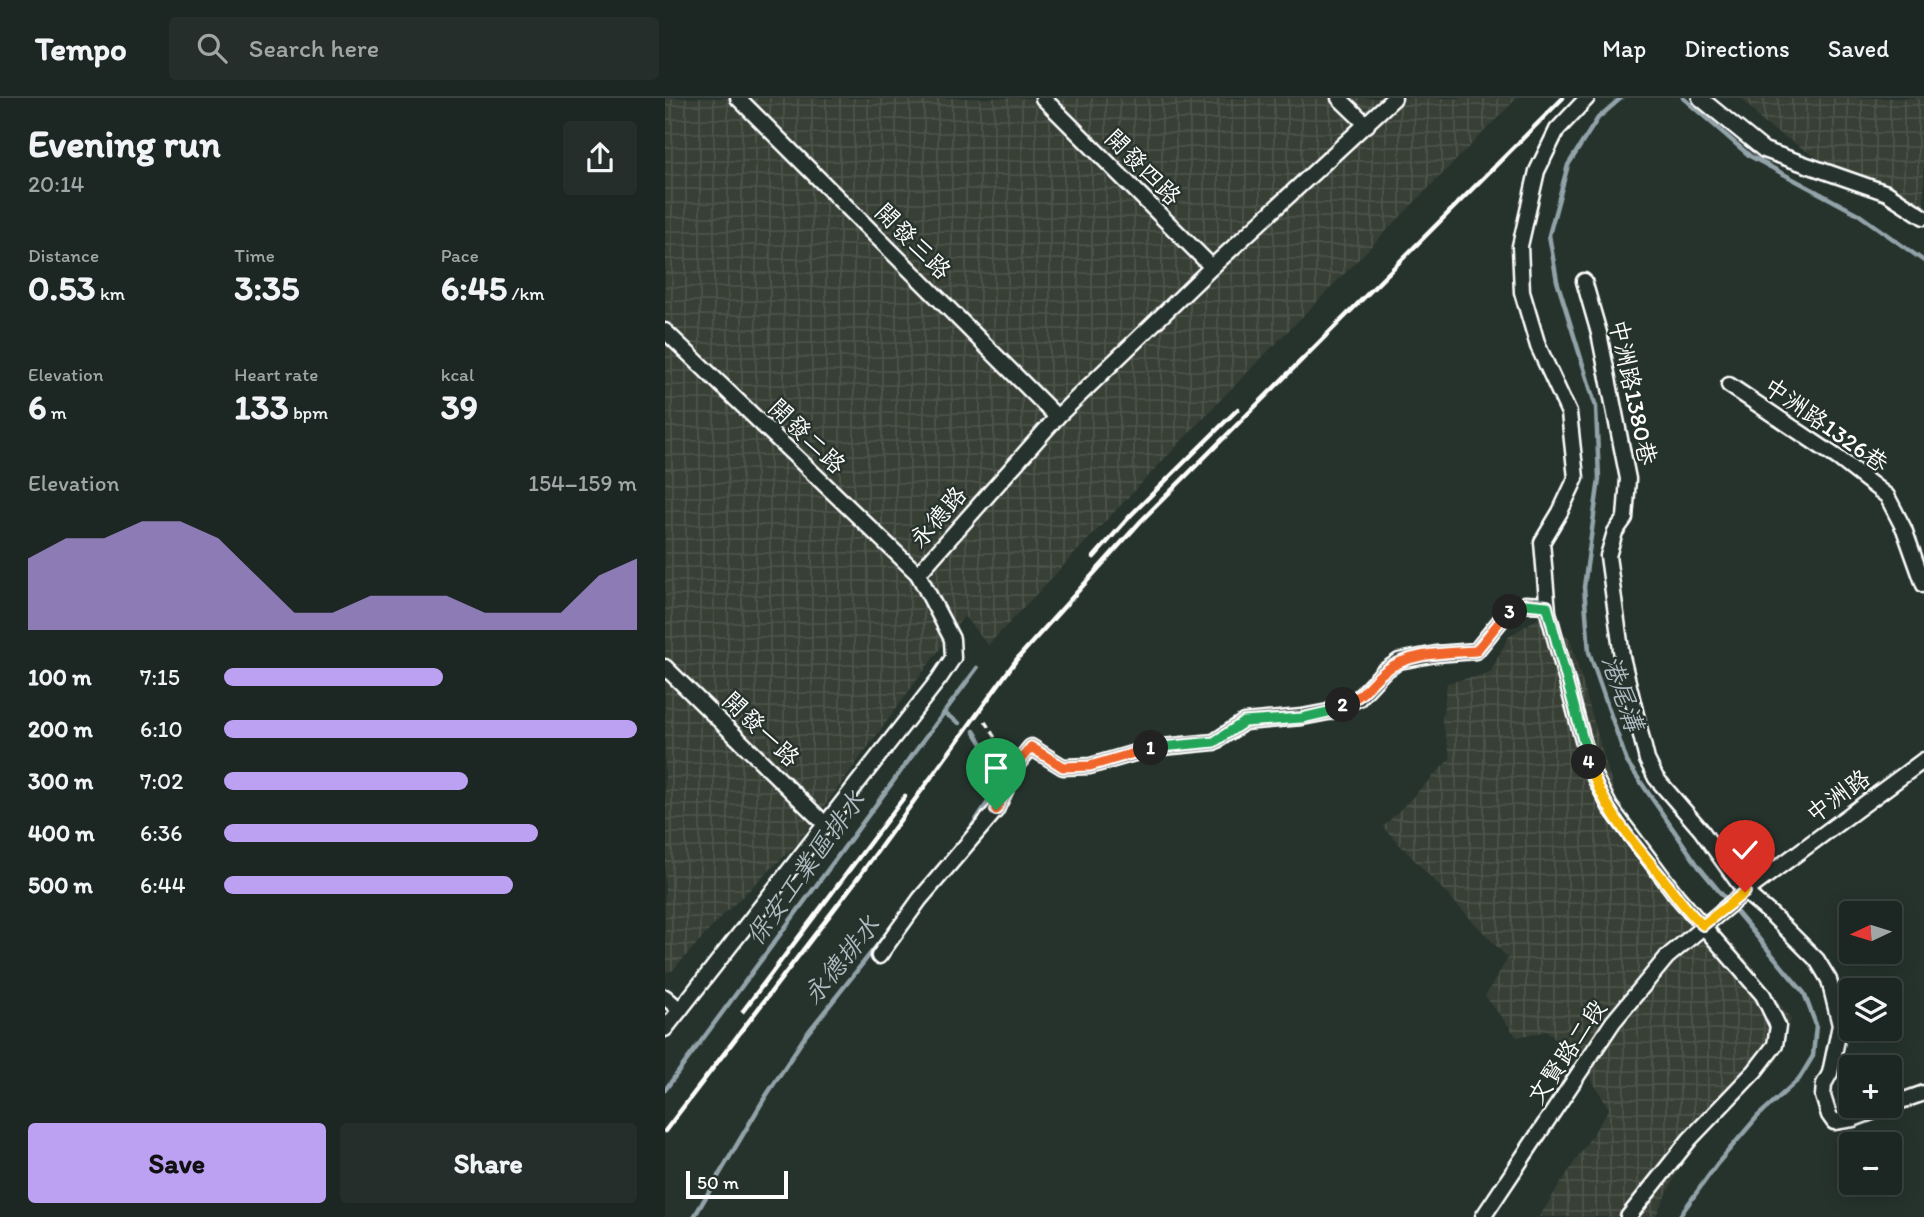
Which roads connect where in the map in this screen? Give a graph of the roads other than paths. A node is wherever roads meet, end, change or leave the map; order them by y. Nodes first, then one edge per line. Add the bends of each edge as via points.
1 (738, 98) edge
2 (1043, 98) edge
3 (1339, 98) edge
4 (1394, 98) edge
5 (1587, 98) edge
6 (1700, 98) edge
7 (1367, 125) junction
8 (1924, 217) edge
9 (1212, 267) junction
10 (1584, 281) dead end
11 (665, 331) edge
12 (1729, 385) dead end
13 (1057, 416) junction
14 (918, 575) junction
15 (1924, 584) edge
16 (1547, 606) junction
17 (665, 667) edge
18 (1924, 760) edge
19 (825, 824) junction
20 (1745, 892) junction
21 (1702, 925) junction
22 (879, 956) dead end
23 (665, 997) edge
24 (680, 1010) junction
25 (665, 1029) edge
26 (1924, 1093) edge
27 (1902, 1101) edge
28 (1854, 1118) edge
29 (1483, 1217) edge
30 (1628, 1217) edge

1 - 13 street, 開發三路
2 - 9 street, 開發四路
3 - 7 street
4 - 7 street, 永德路
5 - 16 street via 1557,130 1547,150 1520,246 1522,292 1538,346 1569,413 1576,478 1542,542
6 - 8 street via 1764,150 1887,193
7 - 9 street, 永德路
9 - 13 street, 永德路
10 - 20 street, 中洲路1380巷 via 1628,479 1625,519 1615,532 1608,556 1622,657 1647,760 1656,778
11 - 14 street, 開發二路
12 - 15 street, 中洲路1326巷 via 1887,496
13 - 14 street, 永德路
14 - 19 street, 永德路 via 952,639 953,658
16 - 21 street via 1591,770 1644,855
16 - 22 street via 1525,604 1505,615 1476,651 1399,661 1359,698 1328,712 1244,722 1214,742 1152,748 1090,766 1063,767 1031,747 1018,763 996,810 920,899
17 - 19 street, 開發一路
18 - 20 street, 中洲路
19 - 24 street, 永德路
20 - 21 street, 中洲路
20 - 28 street, 中洲路1380巷 via 1817,960 1829,980 1840,1025 1823,1096 1834,1122
21 - 29 street, 文賢路二段 via 1667,957 1613,1022
21 - 30 street via 1763,995 1778,1026 1775,1045 1690,1139
23 - 24 street
24 - 25 street, 永德路
26 - 27 street

